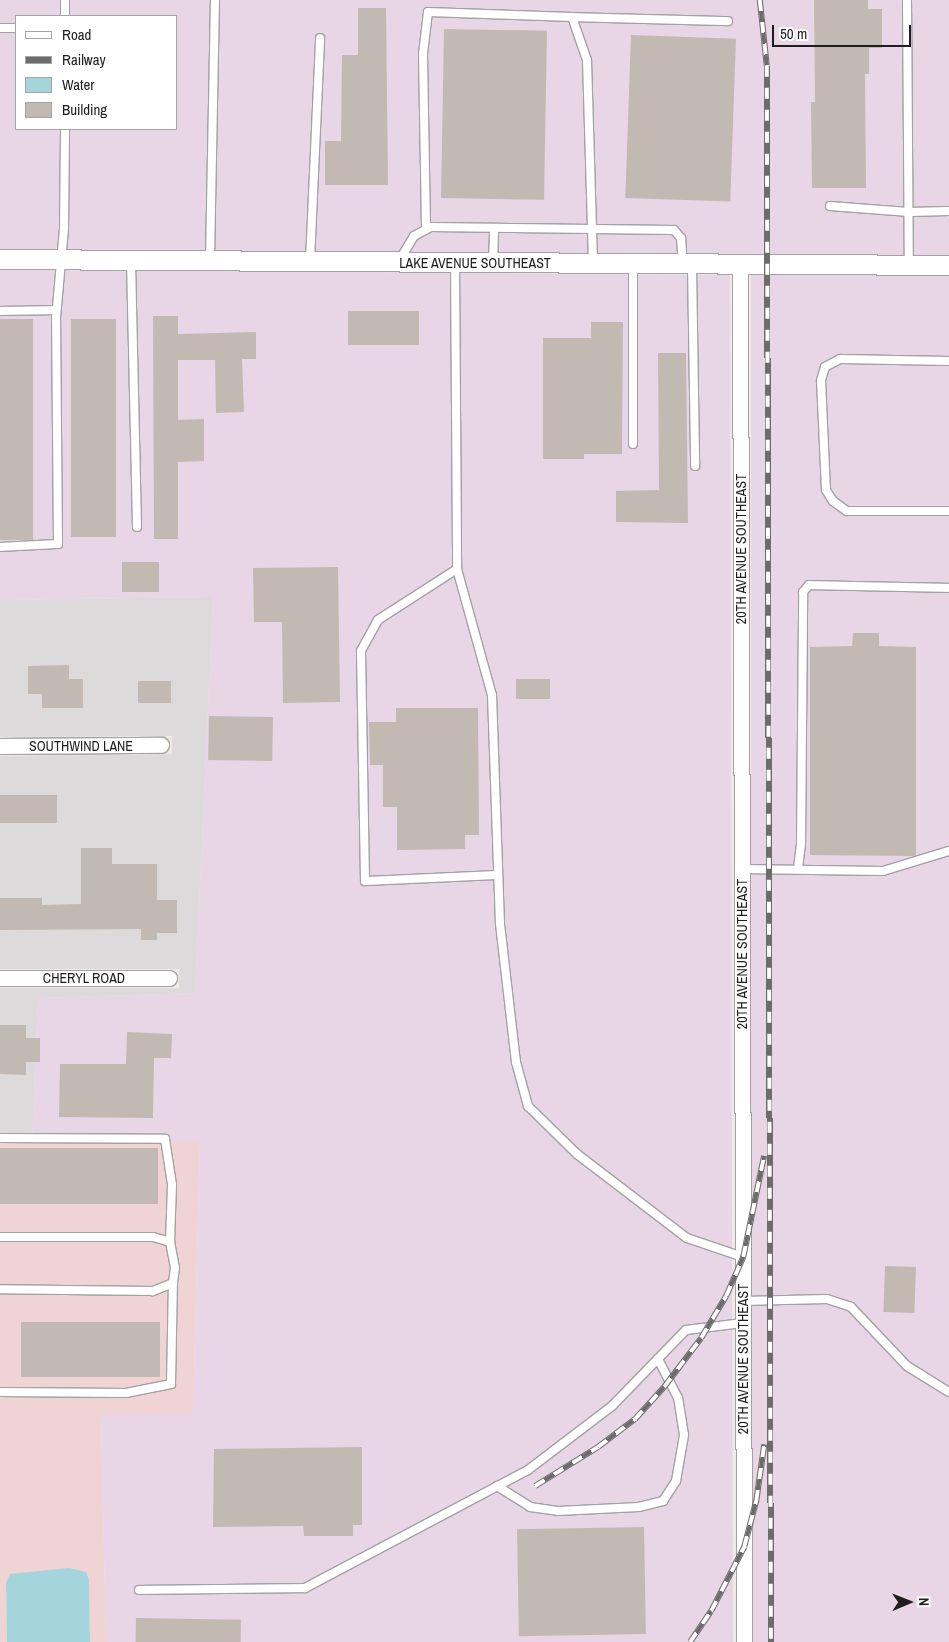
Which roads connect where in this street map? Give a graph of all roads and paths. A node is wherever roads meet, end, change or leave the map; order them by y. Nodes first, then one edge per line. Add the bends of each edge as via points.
1 (65, 0) edge
2 (215, 0) edge
3 (907, 0) edge
4 (65, 15) edge
5 (572, 17) junction
6 (728, 21) dead end
7 (0, 28) edge
8 (15, 28) edge
9 (320, 38) dead end
10 (65, 130) edge
11 (830, 206) dead end
12 (949, 211) edge
13 (908, 212) junction
14 (426, 227) junction
15 (494, 229) junction
16 (591, 230) junction
17 (0, 260) edge
18 (59, 260) junction
19 (131, 261) junction
20 (210, 261) junction
21 (310, 262) junction
22 (398, 262) junction
23 (455, 263) junction
24 (493, 263) junction
25 (593, 264) junction
26 (633, 264) junction
27 (687, 265) junction
28 (740, 265) junction
29 (909, 265) junction
30 (949, 266) edge
31 (0, 310) edge
32 (56, 310) junction
33 (949, 362) edge
34 (633, 444) dead end
35 (695, 466) dead end
36 (949, 512) edge
37 (137, 528) dead end
38 (0, 547) edge
39 (457, 569) junction
40 (949, 588) edge
41 (162, 745) dead end
42 (0, 746) edge
43 (949, 852) edge
44 (798, 868) junction
45 (742, 869) junction
46 (498, 875) junction
47 (0, 978) edge
48 (169, 978) dead end
49 (0, 1138) edge
50 (0, 1237) edge
51 (170, 1242) junction
52 (743, 1257) junction
53 (173, 1283) junction
54 (0, 1289) edge
55 (743, 1302) junction
56 (743, 1323) junction
57 (658, 1359) junction
58 (0, 1392) edge
59 (949, 1392) edge
60 (497, 1486) junction
61 (139, 1590) dead end
62 (744, 1642) edge

1 - 4 lane
2 - 20 lane
3 - 13 lane
5 - 6 lane
5 - 14 lane via 428,12 423,54
5 - 16 lane via 587,60
7 - 8 lane
9 - 21 lane
10 - 18 lane via 64,228
11 - 13 lane
12 - 13 lane
13 - 29 lane
14 - 15 lane
14 - 22 lane via 414,236
15 - 16 lane
15 - 24 lane
16 - 25 lane
16 - 27 lane via 674,230 681,238
17 - 18 street, LAKE AVENUE SOUTHEAST
18 - 19 street, LAKE AVENUE SOUTHEAST
18 - 32 lane
19 - 20 street, LAKE AVENUE SOUTHEAST
19 - 37 lane
20 - 21 street, LAKE AVENUE SOUTHEAST
21 - 22 street, LAKE AVENUE SOUTHEAST
22 - 23 street, LAKE AVENUE SOUTHEAST
23 - 24 street, LAKE AVENUE SOUTHEAST
23 - 39 lane
24 - 25 street, LAKE AVENUE SOUTHEAST
25 - 26 street, LAKE AVENUE SOUTHEAST
26 - 27 street, LAKE AVENUE SOUTHEAST
26 - 34 lane
27 - 28 street, LAKE AVENUE SOUTHEAST
27 - 35 lane
28 - 29 street, LAKE AVENUE SOUTHEAST
28 - 45 street, 20TH AVENUE SOUTHEAST
29 - 30 street, LAKE AVENUE SOUTHEAST
31 - 32 lane
32 - 38 lane via 58,544
33 - 36 lane via 840,359 825,367 821,380 826,490 833,501 846,511
39 - 46 lane via 492,695
39 - 46 lane via 378,620 360,651 365,881
40 - 44 lane via 809,585 803,592 802,846
41 - 42 street, SOUTHWIND LANE
43 - 44 lane via 883,871
44 - 45 lane
45 - 52 street, 20TH AVENUE SOUTHEAST
46 - 52 lane via 500,924 516,1062 528,1106 577,1154 687,1238
47 - 48 street, CHERYL ROAD
49 - 51 lane via 165,1139 172,1185
50 - 51 lane via 154,1237
51 - 53 lane via 176,1268
52 - 55 street, 20TH AVENUE SOUTHEAST
53 - 54 lane via 153,1291
53 - 58 lane via 171,1384 126,1393
55 - 56 street, 20TH AVENUE SOUTHEAST
55 - 59 lane via 827,1299 851,1307 907,1366
56 - 57 lane via 686,1330
56 - 62 street, 20TH AVENUE SOUTHEAST
57 - 60 lane via 612,1406 528,1470
57 - 60 lane via 678,1398 684,1435 676,1481 663,1500 639,1507 558,1511 530,1507
60 - 61 lane via 305,1588

